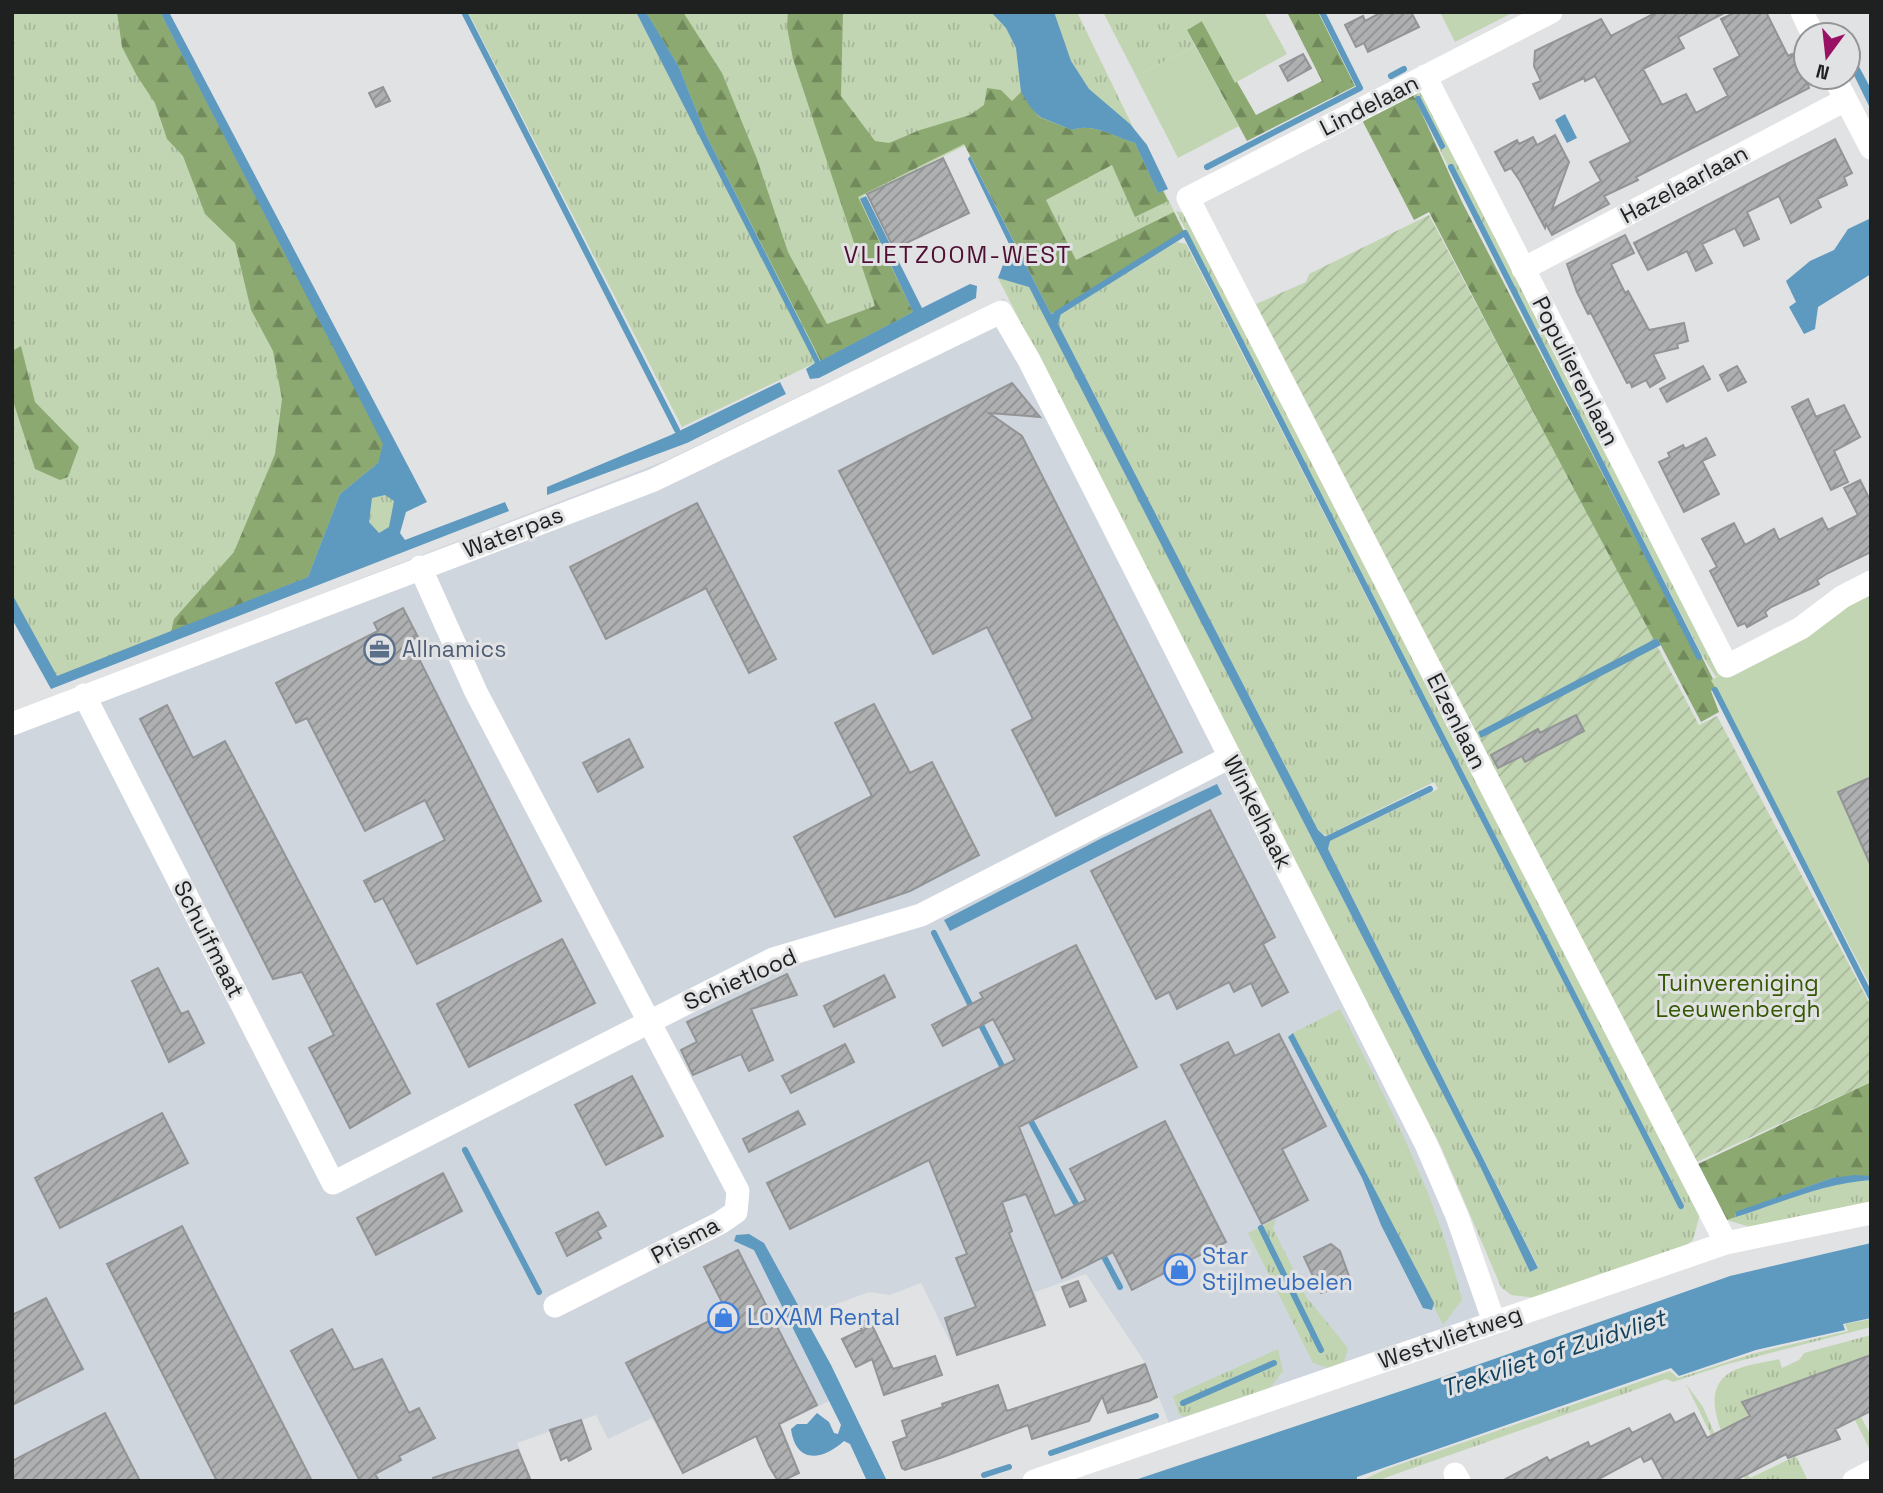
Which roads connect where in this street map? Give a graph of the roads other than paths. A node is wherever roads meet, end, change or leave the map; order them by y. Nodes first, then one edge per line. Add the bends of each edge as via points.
1 (1551, 12) edge
2 (1425, 76) junction
3 (1841, 91) edge
4 (1846, 100) junction
5 (1871, 148) edge
6 (1188, 198) joint
7 (1523, 269) junction
8 (1001, 312) joint
9 (420, 567) junction
10 (1871, 582) edge
11 (85, 695) junction
12 (12, 724) edge
13 (1230, 757) junction
14 (650, 1021) junction
15 (334, 1183) joint
16 (1871, 1213) edge
17 (1726, 1243) junction
18 (555, 1306) dead end
19 (1494, 1322) junction
20 (1871, 1472) edge
21 (1034, 1481) edge
22 (1854, 1481) edge

1 - 2 street, Lindelaan
2 - 6 street, Lindelaan
2 - 7 street, Populierenlaan
3 - 4 street
4 - 5 street
4 - 7 street, Hazelaarlaan
6 - 17 street, Elzenlaan
7 - 10 street, Populierenlaan via 1727,666 1801,628
8 - 9 street, Waterpas via 654,480
8 - 13 street, Winkelhaak
9 - 11 street, Waterpas
9 - 14 street via 476,692
11 - 12 street, Waterpas
11 - 15 street, Schuifmaat
13 - 14 street, Schietlood via 921,915 773,959
13 - 19 street, Winkelhaak via 1426,1144
14 - 15 street, Schietlood
14 - 18 street, Prisma via 738,1191 736,1212
16 - 17 street, Westvlietweg
17 - 19 street, Westvlietweg
19 - 21 street, Westvlietweg
20 - 22 street

